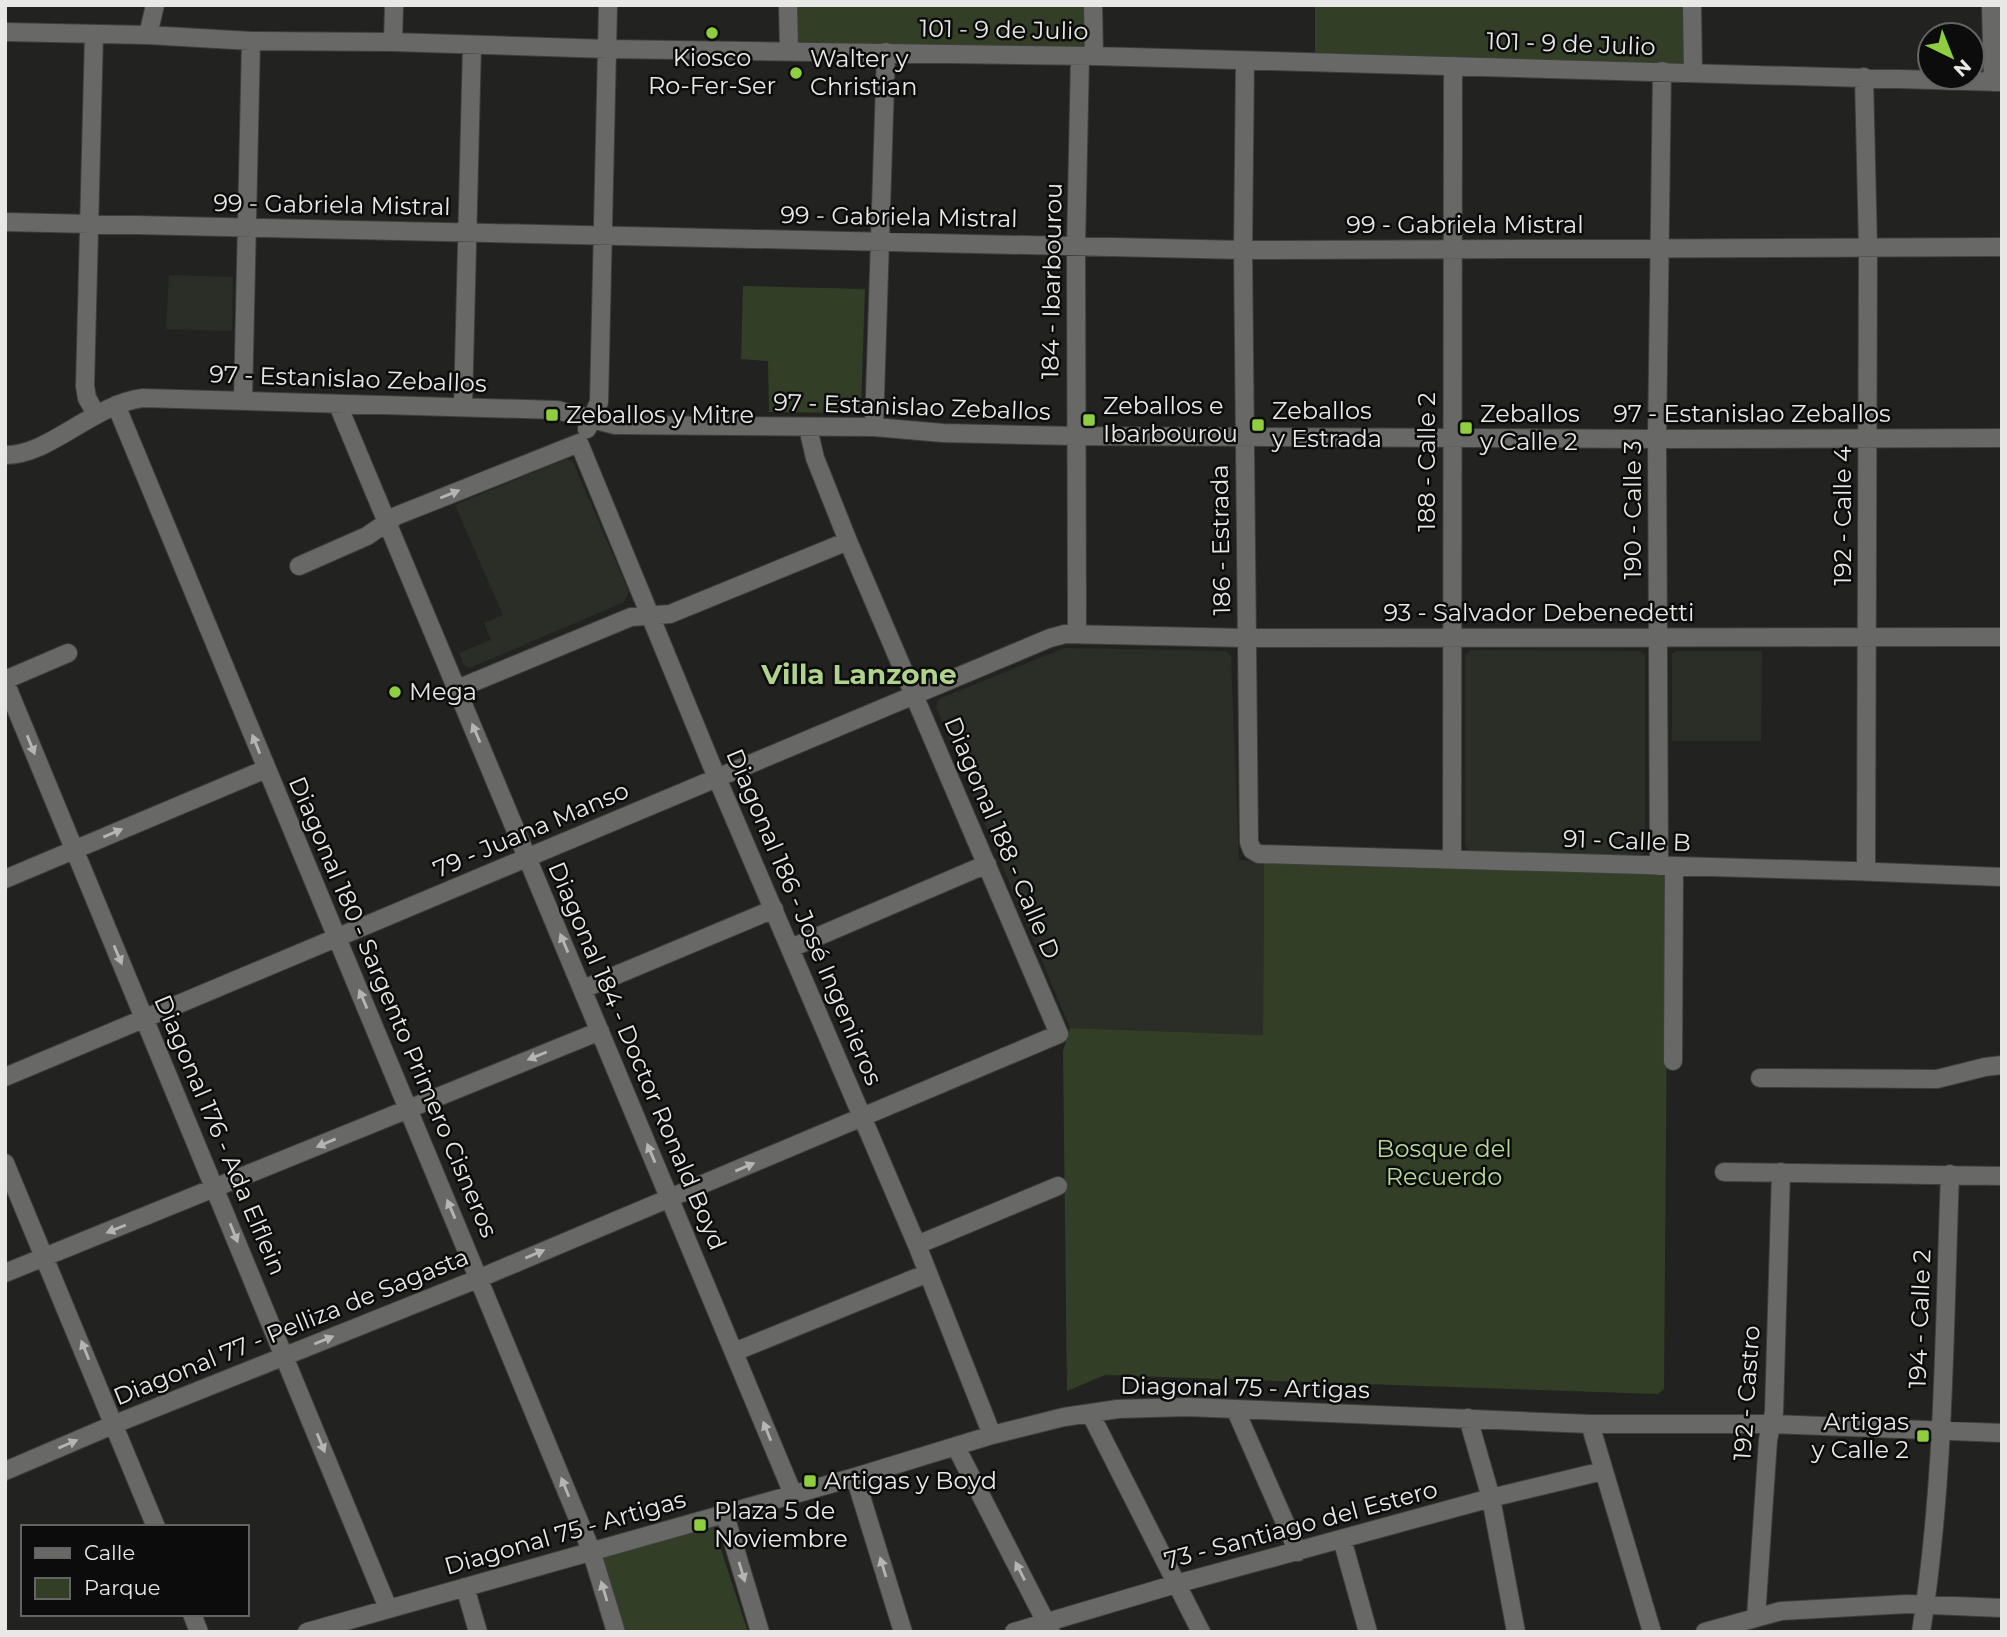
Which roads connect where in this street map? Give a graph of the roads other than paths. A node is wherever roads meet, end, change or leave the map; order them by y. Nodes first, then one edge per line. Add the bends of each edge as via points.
1 (155, 5) edge
2 (394, 5) edge
3 (608, 5) edge
4 (788, 5) edge
5 (1093, 5) edge
6 (1692, 5) edge
7 (1991, 5) edge
8 (5, 32) edge
9 (94, 34) junction
10 (148, 35) junction
11 (251, 41) junction
12 (393, 43) junction
13 (472, 45) junction
14 (608, 49) junction
15 (789, 50) junction
16 (886, 52) junction
17 (1087, 56) junction
18 (1245, 61) junction
19 (1453, 66) junction
20 (1662, 71) junction
21 (1693, 72) junction
22 (1864, 77) junction
23 (1997, 82) edge
24 (5, 222) edge
25 (90, 222) junction
26 (248, 228) junction
27 (466, 232) junction
28 (602, 235) junction
29 (880, 241) junction
30 (1076, 246) junction
31 (1868, 247) junction
32 (2002, 247) edge
33 (1661, 248) junction
34 (1243, 250) junction
35 (1453, 250) junction
36 (243, 400) junction
37 (116, 405) junction
38 (338, 405) junction
39 (463, 406) junction
40 (96, 414) junction
41 (592, 420) junction
42 (874, 427) junction
43 (808, 428) junction
44 (1075, 436) junction
45 (1244, 436) junction
46 (1451, 437) junction
47 (2002, 438) edge
48 (1657, 439) junction
49 (1868, 439) junction
50 (579, 443) junction
51 (5, 455) edge
52 (388, 521) junction
53 (848, 541) junction
54 (299, 566) dead end
55 (650, 616) junction
56 (1076, 634) junction
57 (1451, 637) junction
58 (1658, 637) junction
59 (2002, 637) edge
60 (1246, 638) junction
61 (1867, 638) junction
62 (68, 653) dead end
63 (5, 681) edge
64 (457, 689) junction
65 (915, 696) junction
66 (266, 769) junction
67 (717, 778) junction
68 (74, 850) junction
69 (1252, 850) joint
70 (528, 858) junction
71 (1452, 859) junction
72 (987, 864) junction
73 (1667, 867) junction
74 (1866, 871) junction
75 (2002, 877) edge
76 (5, 879) edge
77 (774, 909) junction
78 (337, 938) junction
79 (791, 948) junction
80 (583, 989) junction
81 (146, 1020) junction
82 (600, 1031) junction
83 (1059, 1034) joint
84 (1673, 1061) dead end
85 (2002, 1065) edge
86 (5, 1077) edge
87 (1760, 1078) dead end
88 (408, 1108) junction
89 (863, 1118) junction
90 (5, 1163) edge
91 (1724, 1172) dead end
92 (1782, 1172) junction
93 (1950, 1174) junction
94 (2002, 1176) edge
95 (1058, 1186) dead end
96 (216, 1188) junction
97 (670, 1198) junction
98 (917, 1245) junction
99 (46, 1257) junction
100 (5, 1273) edge
101 (928, 1273) junction
102 (480, 1278) junction
103 (734, 1352) junction
104 (285, 1356) junction
105 (1236, 1411) junction
106 (1090, 1413) junction
107 (1468, 1418) junction
108 (115, 1424) junction
109 (1590, 1424) junction
110 (1772, 1424) junction
111 (1940, 1432) junction
112 (2002, 1433) edge
113 (992, 1435) junction
114 (956, 1447) junction
115 (5, 1471) edge
116 (1602, 1471) junction
117 (855, 1477) junction
118 (793, 1494) junction
119 (1491, 1498) junction
120 (724, 1513) junction
121 (155, 1525) edge
122 (1342, 1539) junction
123 (591, 1550) junction
124 (1298, 1552) junction
125 (1176, 1584) junction
126 (466, 1587) junction
127 (1925, 1605) junction
128 (388, 1608) junction
129 (2002, 1608) edge
130 (1748, 1623) edge
131 (1048, 1627) edge
132 (333, 1628) edge
133 (307, 1632) edge
134 (478, 1632) edge
135 (616, 1632) edge
136 (760, 1632) edge
137 (903, 1632) edge
138 (1014, 1632) edge
139 (1201, 1632) edge
140 (1368, 1632) edge
141 (1516, 1632) edge
142 (1652, 1632) edge
143 (1705, 1632) edge
144 (1921, 1632) edge

1 - 10 street
2 - 12 street
3 - 14 street
4 - 15 street
5 - 17 street, 184 - Ibarbourou
6 - 21 street
7 - 23 street
8 - 9 street, 101 - 9 de Julio
9 - 10 street, 101 - 9 de Julio
9 - 25 street
10 - 11 street, 101 - 9 de Julio
11 - 12 street, 101 - 9 de Julio
11 - 26 street
12 - 13 street, 101 - 9 de Julio
13 - 14 street, 101 - 9 de Julio
13 - 27 street
14 - 15 street, 101 - 9 de Julio
14 - 28 street
15 - 16 street, 101 - 9 de Julio
16 - 17 street, 101 - 9 de Julio
16 - 29 street
17 - 18 street, 101 - 9 de Julio
17 - 30 street, 184 - Ibarbourou
18 - 19 street, 101 - 9 de Julio
18 - 34 street, 186 - Estrada
19 - 20 street, 101 - 9 de Julio
19 - 35 street, 188 - Calle 2
20 - 21 street, 101 - 9 de Julio
20 - 33 street, 190 - Calle 3
21 - 22 street, 101 - 9 de Julio
22 - 23 street, 101 - 9 de Julio
22 - 31 street, 192 - Calle 4
24 - 25 street, 99 - Gabriela Mistral
25 - 26 street, 99 - Gabriela Mistral
25 - 40 street via 85,386
26 - 27 street, 99 - Gabriela Mistral
26 - 36 street
27 - 28 street, 99 - Gabriela Mistral
27 - 39 street
28 - 29 street, 99 - Gabriela Mistral
28 - 41 street via 599,402
29 - 30 street, 99 - Gabriela Mistral
29 - 42 street
30 - 34 street, 99 - Gabriela Mistral
30 - 44 street, 184 - Ibarbourou
31 - 32 street, 99 - Gabriela Mistral
31 - 33 street, 99 - Gabriela Mistral
31 - 49 street, 192 - Calle 4
33 - 35 street, 99 - Gabriela Mistral
33 - 48 street, 190 - Calle 3
34 - 35 street, 99 - Gabriela Mistral
34 - 45 street, 186 - Estrada
35 - 46 street, 188 - Calle 2
36 - 37 street, 97 - Estanislao Zeballos via 143,398
36 - 38 street, 97 - Estanislao Zeballos
37 - 40 street, 97 - Estanislao Zeballos
66 -> 37 street, Diagonal 180 - Sargento Primero Cisneros
38 - 39 street, 97 - Estanislao Zeballos
38 - 52 street, Diagonal 184 - Doctor Ronald Boyd
39 - 41 street, 97 - Estanislao Zeballos via 557,410
40 - 51 street, 97 - Estanislao Zeballos via 33,450
41 - 43 street, 97 - Estanislao Zeballos via 615,425
41 - 50 street
42 - 43 street, 97 - Estanislao Zeballos
42 - 44 street, 97 - Estanislao Zeballos
43 - 53 street, Diagonal 188 - Calle D
44 - 45 street, 97 - Estanislao Zeballos
44 - 56 street, 184 - Ibarbourou
45 - 46 street, 97 - Estanislao Zeballos
45 - 60 street, 186 - Estrada
46 - 48 street, 97 - Estanislao Zeballos
46 - 57 street, 188 - Calle 2
47 - 49 street, 97 - Estanislao Zeballos
48 - 49 street, 97 - Estanislao Zeballos
48 - 58 street, 190 - Calle 3
49 - 61 street, 192 - Calle 4
52 -> 50 street
50 - 55 street, Diagonal 186 - José Ingenieros
52 - 54 street via 367,536
52 - 64 street, Diagonal 184 - Doctor Ronald Boyd
53 - 55 street via 670,614
53 - 65 street, Diagonal 188 - Calle D
55 - 64 street via 631,617
55 - 67 street, Diagonal 186 - José Ingenieros
56 - 60 street, 93 - Salvador Debenedetti
56 - 65 street, 79 - Juana Manso via 1050,638
57 - 58 street, 93 - Salvador Debenedetti
57 - 60 street, 93 - Salvador Debenedetti
57 - 71 street, 188 - Calle 2
58 - 61 street, 93 - Salvador Debenedetti
58 - 73 street, 190 - Calle 3
59 - 61 street, 93 - Salvador Debenedetti
60 - 69 street, 186 - Estrada
61 - 74 street, 192 - Calle 4
62 - 63 street
63 -> 68 street, Diagonal 176 - Ada Elflein
70 -> 64 street, Diagonal 184 - Doctor Ronald Boyd
65 - 67 street, 79 - Juana Manso
65 - 72 street, Diagonal 188 - Calle D
68 -> 66 street
66 - 78 street, Diagonal 180 - Sargento Primero Cisneros
67 - 70 street, 79 - Juana Manso
67 - 77 street, Diagonal 186 - José Ingenieros
68 - 76 street
68 -> 81 street, Diagonal 176 - Ada Elflein
69 - 71 street, 91 - Calle B
70 - 78 street, 79 - Juana Manso
80 -> 70 street, Diagonal 184 - Doctor Ronald Boyd
71 - 73 street, 91 - Calle B
72 - 79 street
72 - 83 street, Diagonal 188 - Calle D
73 - 74 street, 91 - Calle B
73 - 84 street, 190 - Calle 3
74 - 75 street, 91 - Calle B
77 - 79 street, Diagonal 186 - José Ingenieros
77 - 80 street
78 - 81 street, 79 - Juana Manso
88 -> 78 street, Diagonal 180 - Sargento Primero Cisneros
79 - 89 street, Diagonal 186 - José Ingenieros
80 - 82 street, Diagonal 184 - Doctor Ronald Boyd
81 - 86 street, 79 - Juana Manso
81 - 96 street, Diagonal 176 - Ada Elflein
82 -> 88 street
97 -> 82 street, Diagonal 184 - Doctor Ronald Boyd
83 - 89 street, Diagonal 77 - Pelliza de Sagasta
85 - 87 street via 1937,1079
88 -> 96 street
102 -> 88 street, Diagonal 180 - Sargento Primero Cisneros
97 -> 89 street, Diagonal 77 - Pelliza de Sagasta
89 - 98 street, Diagonal 186 - José Ingenieros
90 - 99 street
91 - 92 street
92 - 93 street
92 - 110 street, 192 - Castro
93 - 94 street
93 - 111 street, 194 - Calle 2
95 - 98 street
96 -> 99 street
96 -> 104 street, Diagonal 176 - Ada Elflein
102 -> 97 street, Diagonal 77 - Pelliza de Sagasta
97 - 103 street, Diagonal 184 - Doctor Ronald Boyd
98 - 101 street, Diagonal 186 - José Ingenieros
99 - 100 street
108 -> 99 street
101 - 103 street
101 - 113 street, Diagonal 186 - José Ingenieros
104 -> 102 street, Diagonal 77 - Pelliza de Sagasta
123 -> 102 street, Diagonal 180 - Sargento Primero Cisneros
118 -> 103 street, Diagonal 184 - Doctor Ronald Boyd
104 - 108 street, Diagonal 77 - Pelliza de Sagasta
104 -> 128 street, Diagonal 176 - Ada Elflein
105 - 106 street, Diagonal 75 - Artigas via 1174,1408
105 - 107 street, Diagonal 75 - Artigas
105 - 124 street
106 - 113 street, Diagonal 75 - Artigas
106 - 125 street
107 - 109 street, Diagonal 75 - Artigas
107 - 119 street
115 -> 108 street, Diagonal 77 - Pelliza de Sagasta
108 - 121 street
109 - 110 street, Diagonal 75 - Artigas
109 - 116 street
110 - 111 street, Diagonal 75 - Artigas
110 - 130 street, 192 - Castro
111 - 112 street, Diagonal 75 - Artigas
111 - 127 street, 194 - Calle 2
113 - 114 street, Diagonal 75 - Artigas
114 - 117 street, Diagonal 75 - Artigas
131 -> 114 street
116 - 119 street, 73 - Santiago del Estero
116 - 142 street
117 - 118 street, Diagonal 75 - Artigas
137 -> 117 street
118 - 120 street, Diagonal 75 - Artigas
119 - 122 street, 73 - Santiago del Estero
119 - 141 street
120 - 123 street, Diagonal 75 - Artigas
120 -> 136 street
122 - 124 street, 73 - Santiago del Estero
122 - 140 street
123 - 126 street, Diagonal 75 - Artigas
135 -> 123 street, Diagonal 180 - Sargento Primero Cisneros
124 - 125 street, 73 - Santiago del Estero
125 - 131 street, 73 - Santiago del Estero
125 - 139 street
126 - 128 street, Diagonal 75 - Artigas
126 - 134 street
127 - 129 street
127 - 130 street via 1781,1611
127 - 144 street, 194 - Calle 2
128 - 132 street, Diagonal 75 - Artigas
130 - 143 street
131 - 138 street, 73 - Santiago del Estero
132 - 133 street, Diagonal 75 - Artigas

